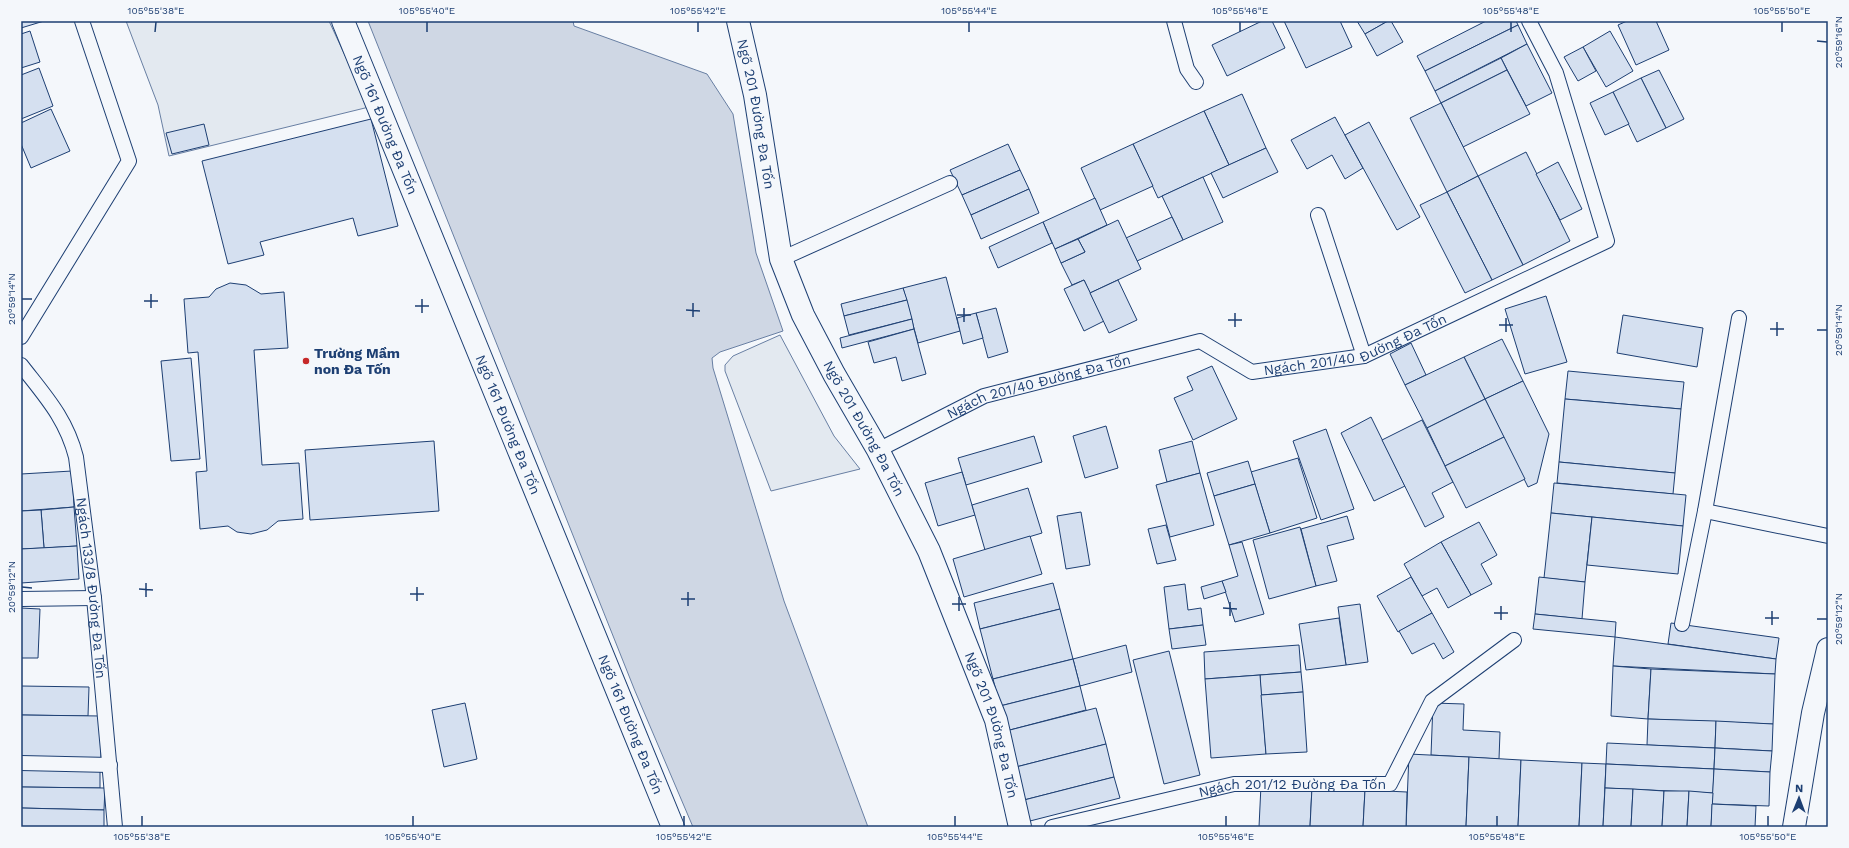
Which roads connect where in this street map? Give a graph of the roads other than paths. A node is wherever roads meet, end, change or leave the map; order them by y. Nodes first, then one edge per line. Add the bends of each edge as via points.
1 (82, 21) edge
2 (343, 21) edge
3 (738, 21) edge
4 (1174, 21) edge
5 (1529, 21) edge
6 (1196, 82) dead end
7 (950, 183) dead end
8 (1318, 216) dead end
9 (781, 259) junction
10 (1739, 318) dead end
11 (21, 337) edge
12 (1364, 356) junction
13 (21, 365) edge
14 (878, 450) junction
15 (1705, 511) junction
16 (1828, 536) edge
17 (94, 598) junction
18 (21, 599) edge
19 (1682, 624) dead end
20 (1514, 640) dead end
21 (1828, 650) edge
22 (21, 763) edge
23 (110, 766) junction
24 (115, 827) edge
25 (673, 827) edge
26 (1020, 827) edge
27 (1052, 827) edge
28 (1794, 827) edge

1 - 11 lane via 129,161
2 - 25 street, Ngõ 161 Đường Đa Tốn
3 - 9 street, Ngõ 201 Đường Đa Tốn via 756,95
4 - 6 lane via 1187,69
5 - 12 lane, Ngách 201/40 Đường Đa Tốn via 1556,72 1607,241
7 - 9 lane
8 - 12 lane
9 - 14 street, Ngõ 201 Đường Đa Tốn via 803,315
10 - 15 lane
12 - 14 lane, Ngách 201/40 Đường Đa Tốn via 1252,372 1200,341 984,396
13 - 17 lane, Ngách 133/8 Đường Đa Tốn via 61,418 71,437 76,457
14 - 26 street, Ngõ 201 Đường Đa Tốn via 929,551 996,720
15 - 16 lane
15 - 19 lane
17 - 18 lane
17 - 23 lane, Ngách 133/8 Đường Đa Tốn
20 - 27 lane, Ngách 201/12 Đường Đa Tốn via 1432,701 1390,784 1234,784
21 - 28 street
22 - 23 lane
23 - 24 lane, Ngách 133/8 Đường Đa Tốn

